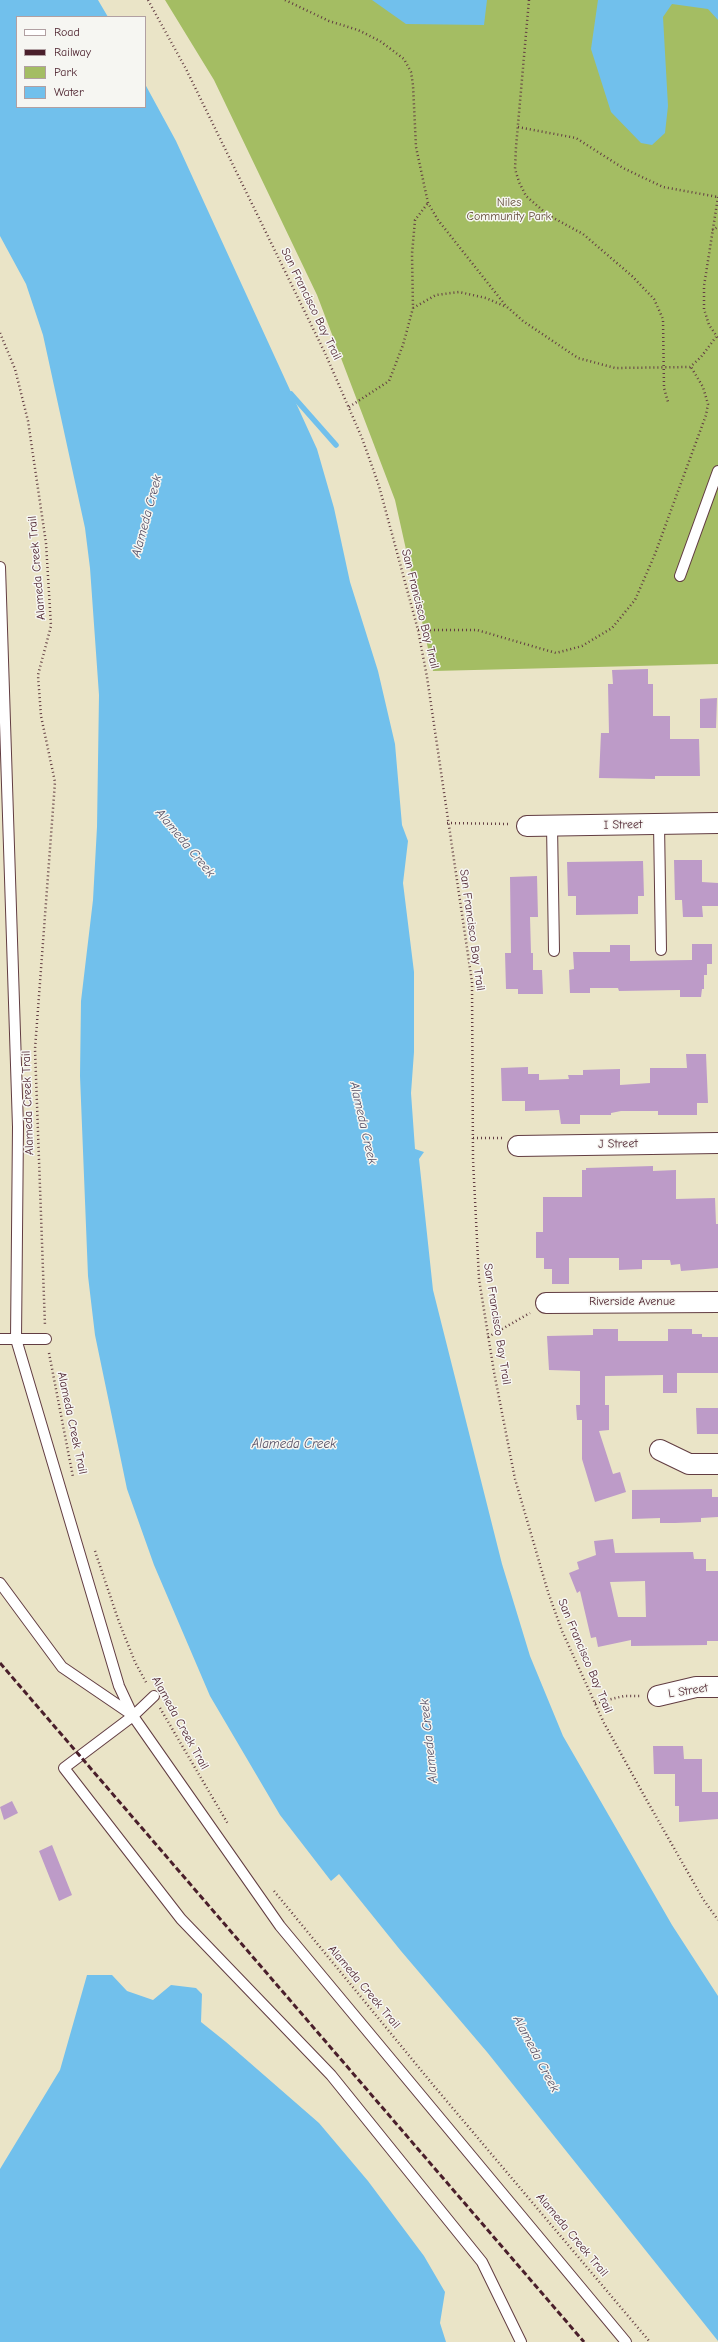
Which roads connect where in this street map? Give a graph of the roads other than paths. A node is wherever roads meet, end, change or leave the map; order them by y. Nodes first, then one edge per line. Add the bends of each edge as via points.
1 (718, 471) edge
2 (0, 567) edge
3 (680, 576) dead end
4 (0, 677) edge
5 (5, 688) junction
6 (718, 823) edge
7 (660, 824) junction
8 (552, 825) junction
9 (527, 826) road end
10 (661, 950) dead end
11 (554, 951) dead end
12 (718, 1143) edge
13 (518, 1146) road end
14 (718, 1302) edge
15 (546, 1303) road end
16 (0, 1339) edge
17 (16, 1339) junction
18 (46, 1339) road end
19 (660, 1450) dead end
20 (718, 1464) edge
21 (0, 1583) edge
22 (718, 1687) edge
23 (154, 1696) road end
24 (658, 1696) road end
25 (133, 1716) junction
26 (522, 2342) edge
27 (626, 2342) edge

1 - 3 lane
2 - 5 lane
4 - 5 lane
5 - 17 lane via 18,1128
6 - 7 street, I Street
7 - 8 street, I Street
7 - 10 lane
8 - 9 street, I Street
8 - 11 lane
12 - 13 street, J Street
14 - 15 street, Riverside Avenue
16 - 17 lane
17 - 18 lane
17 - 25 lane via 119,1686
19 - 20 street via 689,1464
21 - 25 lane via 62,1667
22 - 24 street, L Street via 696,1687
23 - 25 lane
25 - 26 lane via 64,1768 181,1919 331,2075 477,2257
25 - 27 lane via 280,1926

